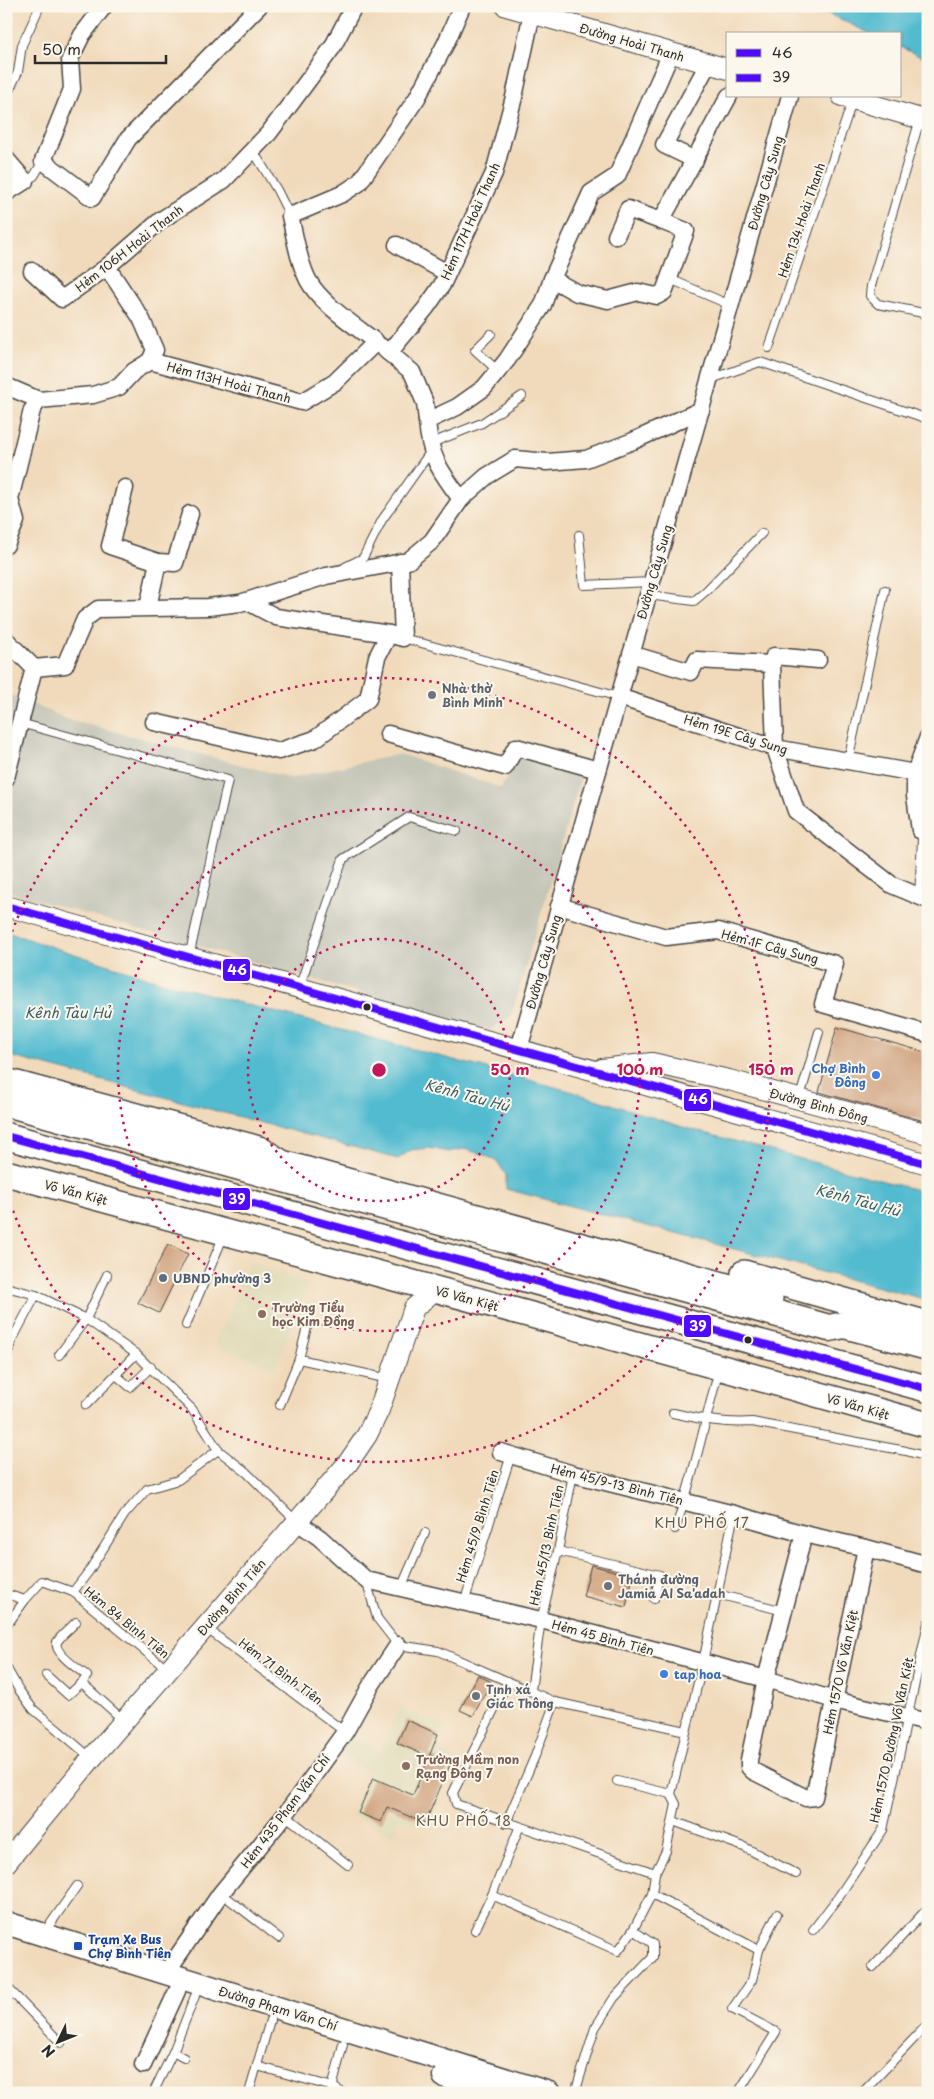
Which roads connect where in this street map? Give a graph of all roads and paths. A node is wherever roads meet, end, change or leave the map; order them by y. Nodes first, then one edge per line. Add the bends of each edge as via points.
1 (40, 6) edge
2 (104, 6) edge
3 (259, 6) edge
4 (354, 6) edge
5 (462, 6) edge
6 (506, 6) edge
7 (532, 13) junction
8 (671, 53) junction
9 (708, 64) junction
10 (726, 68) edge
11 (6, 97) edge
12 (728, 98) edge
13 (789, 98) edge
14 (847, 98) edge
15 (924, 120) edge
16 (252, 149) junction
17 (6, 160) edge
18 (695, 160) junction
19 (43, 161) junction
20 (25, 181) junction
21 (6, 193) edge
22 (290, 216) junction
23 (661, 221) junction
24 (616, 236) dead end
25 (397, 245) dead end
26 (107, 267) junction
27 (32, 271) dead end
28 (447, 273) junction
29 (552, 279) junction
30 (670, 279) junction
31 (730, 305) junction
32 (928, 314) edge
33 (491, 334) dead end
34 (376, 342) junction
35 (770, 348) dead end
36 (389, 353) junction
37 (150, 361) junction
38 (498, 371) junction
39 (709, 379) junction
40 (6, 386) edge
41 (522, 396) dead end
42 (39, 400) junction
43 (701, 410) junction
44 (928, 419) edge
45 (426, 421) junction
46 (430, 447) junction
47 (125, 488) dead end
48 (461, 500) junction
49 (190, 514) dead end
50 (762, 533) dead end
51 (579, 535) dead end
52 (6, 545) edge
53 (158, 562) junction
54 (400, 562) junction
55 (326, 576) junction
56 (649, 589) junction
57 (885, 590) dead end
58 (248, 602) junction
59 (148, 607) junction
60 (396, 636) junction
61 (6, 640) edge
62 (631, 654) junction
63 (818, 660) dead end
64 (772, 664) junction
65 (34, 668) junction
66 (619, 697) junction
67 (154, 722) dead end
68 (20, 723) junction
69 (388, 734) dead end
70 (928, 737) edge
71 (775, 748) junction
72 (848, 761) junction
73 (598, 770) junction
74 (916, 773) junction
75 (6, 778) edge
76 (457, 831) dead end
77 (924, 831) edge
78 (924, 898) edge
79 (6, 906) edge
80 (559, 906) junction
81 (189, 957) junction
82 (299, 988) junction
83 (819, 1032) dead end
84 (928, 1034) edge
85 (519, 1048) junction
86 (593, 1070) junction
87 (6, 1081) edge
88 (799, 1099) junction
89 (6, 1103) edge
90 (928, 1134) edge
91 (6, 1136) edge
92 (259, 1149) junction
93 (928, 1164) edge
94 (6, 1173) edge
95 (225, 1233) junction
96 (107, 1276) dead end
97 (398, 1280) junction
98 (6, 1287) edge
99 (435, 1290) junction
100 (36, 1294) junction
101 (414, 1308) junction
102 (86, 1319) junction
103 (928, 1324) edge
104 (186, 1325) dead end
105 (844, 1325) junction
106 (307, 1327) dead end
107 (928, 1347) edge
108 (136, 1354) junction
109 (59, 1355) dead end
110 (298, 1359) junction
111 (6, 1362) edge
112 (151, 1368) junction
113 (720, 1368) junction
114 (116, 1375) junction
115 (389, 1379) junction
116 (928, 1389) edge
117 (86, 1405) dead end
118 (280, 1405) dead end
119 (673, 1413) dead end
120 (704, 1420) junction
121 (928, 1426) edge
122 (218, 1450) junction
123 (506, 1454) joint
124 (928, 1457) edge
125 (573, 1474) junction
126 (685, 1502) junction
127 (734, 1514) junction
128 (296, 1521) junction
129 (676, 1529) dead end
130 (425, 1533) dead end
131 (804, 1534) junction
132 (866, 1548) junction
133 (558, 1551) junction
134 (928, 1566) edge
135 (366, 1580) junction
136 (401, 1588) junction
137 (73, 1592) junction
138 (6, 1594) edge
139 (717, 1594) junction
140 (654, 1599) dead end
141 (25, 1600) junction
142 (464, 1603) junction
143 (784, 1611) junction
144 (541, 1620) junction
145 (10, 1621) dead end
146 (76, 1622) dead end
147 (928, 1623) edge
148 (205, 1628) junction
149 (398, 1645) junction
150 (703, 1662) junction
151 (6, 1667) edge
152 (168, 1670) junction
153 (46, 1675) dead end
154 (766, 1679) junction
155 (508, 1681) junction
156 (82, 1683) junction
157 (531, 1690) junction
158 (834, 1700) junction
159 (555, 1702) junction
160 (908, 1718) junction
161 (124, 1722) junction
162 (928, 1722) edge
163 (686, 1731) junction
164 (344, 1732) junction
165 (92, 1758) junction
166 (617, 1782) dead end
167 (671, 1794) junction
168 (285, 1815) junction
169 (673, 1821) junction
170 (506, 1822) junction
171 (519, 1828) junction
172 (6, 1863) edge
173 (348, 1865) dead end
174 (655, 1873) junction
175 (796, 1874) dead end
176 (77, 1886) dead end
177 (221, 1892) junction
178 (652, 1894) junction
179 (492, 1895) junction
180 (928, 1908) edge
181 (778, 1914) dead end
182 (6, 1923) edge
183 (475, 1930) dead end
184 (633, 1930) junction
185 (813, 1930) dead end
186 (43, 1935) junction
187 (6, 1938) edge
188 (278, 1938) dead end
189 (759, 1950) junction
190 (873, 1967) dead end
191 (6, 1986) edge
192 (179, 1987) junction
193 (270, 2020) junction
194 (928, 2024) edge
195 (62, 2043) dead end
196 (343, 2044) junction
197 (173, 2052) junction
198 (184, 2058) dead end
199 (143, 2065) dead end
200 (257, 2066) junction
201 (493, 2088) edge
202 (332, 2090) edge
203 (153, 2093) edge
204 (249, 2093) edge
205 (343, 2093) edge
206 (549, 2093) edge
207 (575, 2093) edge
208 (738, 2093) edge
209 (862, 2093) edge

1 - 11 lane via 22,45 18,72
2 - 19 street via 82,35 70,59 72,89
3 - 19 street via 128,139 92,198
4 - 16 street, Hẻm 106H Hoài Thanh via 332,48 269,133
5 - 22 street via 417,98 359,183 342,194
6 - 7 street, Đường Hoài Thanh
7 - 8 street, Đường Hoài Thanh
7 - 28 street, Hẻm 117H Hoài Thanh via 494,173
8 - 9 street, Đường Hoài Thanh
8 - 29 street via 617,176 592,192
9 - 10 street, Đường Hoài Thanh
9 - 18 street via 664,145
12 - 18 street
13 - 31 street, Đường Cây Sung
14 - 15 street
14 - 35 lane, Hẻm 134 Hoài Thanh
15 - 32 lane via 870,286 870,296 878,304
16 - 22 lane
16 - 26 street, Hẻm 106H Hoài Thanh via 224,180 161,220
17 - 20 street
18 - 23 street
19 - 20 lane via 34,176
20 - 21 street
22 - 34 street via 308,281 323,298
23 - 24 street via 628,209
23 - 30 street via 686,231
25 - 28 street
26 - 27 street, Hẻm 106H Hoài Thanh via 62,299
26 - 37 street, Hẻm 113H Hoài Thanh via 141,318 155,350
28 - 36 street, Hẻm 117H Hoài Thanh via 426,308
29 - 30 street via 577,292 608,300 638,292 658,296 664,292
29 - 38 street via 543,305
30 - 31 lane
31 - 39 street, Đường Cây Sung
33 - 38 lane via 475,350
34 - 36 street
34 - 37 street, Hẻm 113H Hoài Thanh via 335,382 302,402
36 - 45 street via 412,372 425,403
37 - 42 street via 119,386 94,395
38 - 45 street via 484,388 457,407
39 - 43 street, Đường Cây Sung
39 - 44 lane via 760,362
40 - 42 street
41 - 46 lane via 482,423
42 - 52 street via 32,410 10,499 16,521
43 - 48 street via 586,459 547,462 515,459 487,476
43 - 56 street, Đường Cây Sung
45 - 46 street
46 - 48 street via 438,469
46 - 55 lane via 382,520 363,558
47 - 53 street via 110,546
48 - 54 street via 432,540 408,561
49 - 53 street via 174,563
50 - 56 lane via 694,601
51 - 56 lane via 584,585
53 - 59 street
54 - 55 street
54 - 60 street
55 - 58 street
56 - 62 street, Đường Cây Sung
57 - 72 lane
58 - 59 street via 208,607
58 - 60 street via 276,617
59 - 65 street via 98,609 84,620 65,665
60 - 66 lane
60 - 67 street via 377,657 368,699 315,739 279,751
61 - 65 street
62 - 64 street via 691,672 698,660
62 - 66 street, Đường Cây Sung
63 - 64 street via 774,656
64 - 71 street
65 - 68 street
66 - 71 street, Hẻm 19E Cây Sung
66 - 73 street, Đường Cây Sung
68 - 75 street
68 - 81 lane via 228,780
69 - 73 street via 506,767 516,747
70 - 74 street
71 - 72 street, Hẻm 19E Cây Sung
71 - 78 street via 796,811 892,885
72 - 74 street, Hẻm 19E Cây Sung
73 - 80 street, Đường Cây Sung
74 - 77 street via 915,796
76 - 82 lane via 409,817 343,859
77 - 78 lane
79 - 81 street, Đường Bình Đông
80 - 84 street, Hẻm 1F Cây Sung via 666,936 718,931 835,964 823,1004
80 - 85 street, Đường Cây Sung
81 - 82 street, Đường Bình Đông
82 - 85 street, Đường Bình Đông
83 - 88 lane
85 - 86 street, Đường Bình Đông
86 - 88 street, Đường Bình Đông via 652,1063
86 - 93 street, Đường Bình Đông
87 - 92 main road
88 - 90 street, Đường Bình Đông
89 - 105 highway via 830,1328
91 - 116 highway
92 - 103 main road via 286,1146
92 - 105 main road via 282,1163 833,1316
94 - 95 main road, Võ Văn Kiệt
95 - 97 main road, Võ Văn Kiệt
95 - 104 lane
96 - 102 lane
97 - 99 main road, Võ Văn Kiệt
97 - 101 street
98 - 100 lane
99 - 101 street
99 - 113 main road, Võ Văn Kiệt
100 - 102 lane
100 - 111 lane via 12,1342
101 - 115 street, Đường Bình Tiên
102 - 108 lane
102 - 109 lane
105 - 107 highway
106 - 110 lane
108 - 112 lane
108 - 114 lane
110 - 115 lane
110 - 118 lane
112 - 114 lane via 130,1387
112 - 122 lane via 192,1409
113 - 120 lane
113 - 121 main road, Võ Văn Kiệt
114 - 117 lane
115 - 128 street, Đường Bình Tiên via 367,1435 348,1463
119 - 120 lane
120 - 124 lane via 752,1422
120 - 126 lane
122 - 128 lane via 246,1472
122 - 137 lane, Hẻm 84 Bình Tiên via 178,1480 147,1489 125,1514
123 - 125 street, Hẻm 45/9-13 Bình Tiên
123 - 142 lane, Hẻm 45/9 Bình Tiên
125 - 126 street, Hẻm 45/9-13 Bình Tiên
125 - 133 lane, Hẻm 45/13 Bình Tiên
126 - 127 street, Hẻm 45/9-13 Bình Tiên
126 - 129 lane
127 - 131 street
127 - 139 lane
128 - 135 street, Hẻm 45 Bình Tiên
128 - 148 street, Đường Bình Tiên
130 - 136 lane
131 - 132 street
131 - 143 street
132 - 134 street
132 - 158 street, Hẻm 1570 Võ Văn Kiệt
133 - 140 lane via 660,1575
133 - 144 lane, Hẻm 45/13 Bình Tiên
135 - 136 street, Hẻm 45 Bình Tiên
135 - 149 lane via 377,1618
136 - 142 street, Hẻm 45 Bình Tiên
137 - 141 lane, Hẻm 84 Bình Tiên via 42,1581
137 - 152 lane, Hẻm 84 Bình Tiên
138 - 141 lane
139 - 143 lane
139 - 150 lane
141 - 145 lane, Hẻm 84 Bình Tiên
142 - 144 street, Hẻm 45 Bình Tiên
143 - 154 street
144 - 150 street, Hẻm 45 Bình Tiên
144 - 157 lane, Hẻm 45/13 Bình Tiên
146 - 156 lane via 57,1642 57,1647 60,1654 87,1676
147 - 160 lane, Hẻm 1570 Đường Võ Văn Kiệt
148 - 152 street, Đường Bình Tiên
148 - 164 lane, Hẻm 71 Bình Tiên
149 - 155 lane via 438,1650
149 - 164 street, Hẻm 435 Phạm Văn Chí
150 - 154 street, Hẻm 45 Bình Tiên
150 - 163 lane
151 - 165 lane via 33,1709
152 - 161 street, Đường Bình Tiên
153 - 156 lane via 68,1695
154 - 158 street, Hẻm 45 Bình Tiên
154 - 158 street, Hẻm 1570 Võ Văn Kiệt via 750,1767 752,1771 806,1798 814,1797
155 - 157 lane
155 - 170 lane via 453,1793 456,1804
156 - 161 lane
157 - 159 lane
158 - 160 street, Hẻm 45 Bình Tiên
159 - 163 lane
159 - 170 lane
160 - 162 street, Hẻm 45 Bình Tiên
160 - 185 lane, Hẻm 1570 Đường Võ Văn Kiệt via 883,1830
161 - 165 street, Đường Bình Tiên
163 - 167 lane
164 - 168 street, Hẻm 435 Phạm Văn Chí
165 - 172 street, Đường Bình Tiên
166 - 167 lane
167 - 169 lane via 676,1804
168 - 173 lane
168 - 177 street, Hẻm 435 Phạm Văn Chí
169 - 174 lane via 666,1851
169 - 175 lane via 744,1847
170 - 171 lane
171 - 174 lane
171 - 179 lane
174 - 178 lane
176 - 186 lane
177 - 188 lane
177 - 192 street, Hẻm 435 Phạm Văn Chí
178 - 184 lane
178 - 189 lane
179 - 183 lane
179 - 184 lane via 618,1951
180 - 190 lane
181 - 189 lane
182 - 186 main road, Đường Phạm Văn Chí
184 - 207 lane via 652,1944 653,1957 614,1998 595,2028
186 - 192 main road, Đường Phạm Văn Chí
187 - 192 main road, Đường Phạm Văn Chí
189 - 208 lane via 752,1980 732,2009 776,2032
191 - 195 lane
192 - 193 main road, Đường Phạm Văn Chí
192 - 197 lane
192 - 199 street, Hẻm 435 Phạm Văn Chí
192 - 201 main road, Đường Phạm Văn Chí
193 - 196 main road, Đường Phạm Văn Chí
193 - 200 lane
194 - 209 lane
196 - 201 main road, Đường Phạm Văn Chí
196 - 202 lane
197 - 198 lane
197 - 203 lane
200 - 202 lane
200 - 204 lane
201 - 206 main road, Đường Phạm Văn Chí
202 - 205 lane

